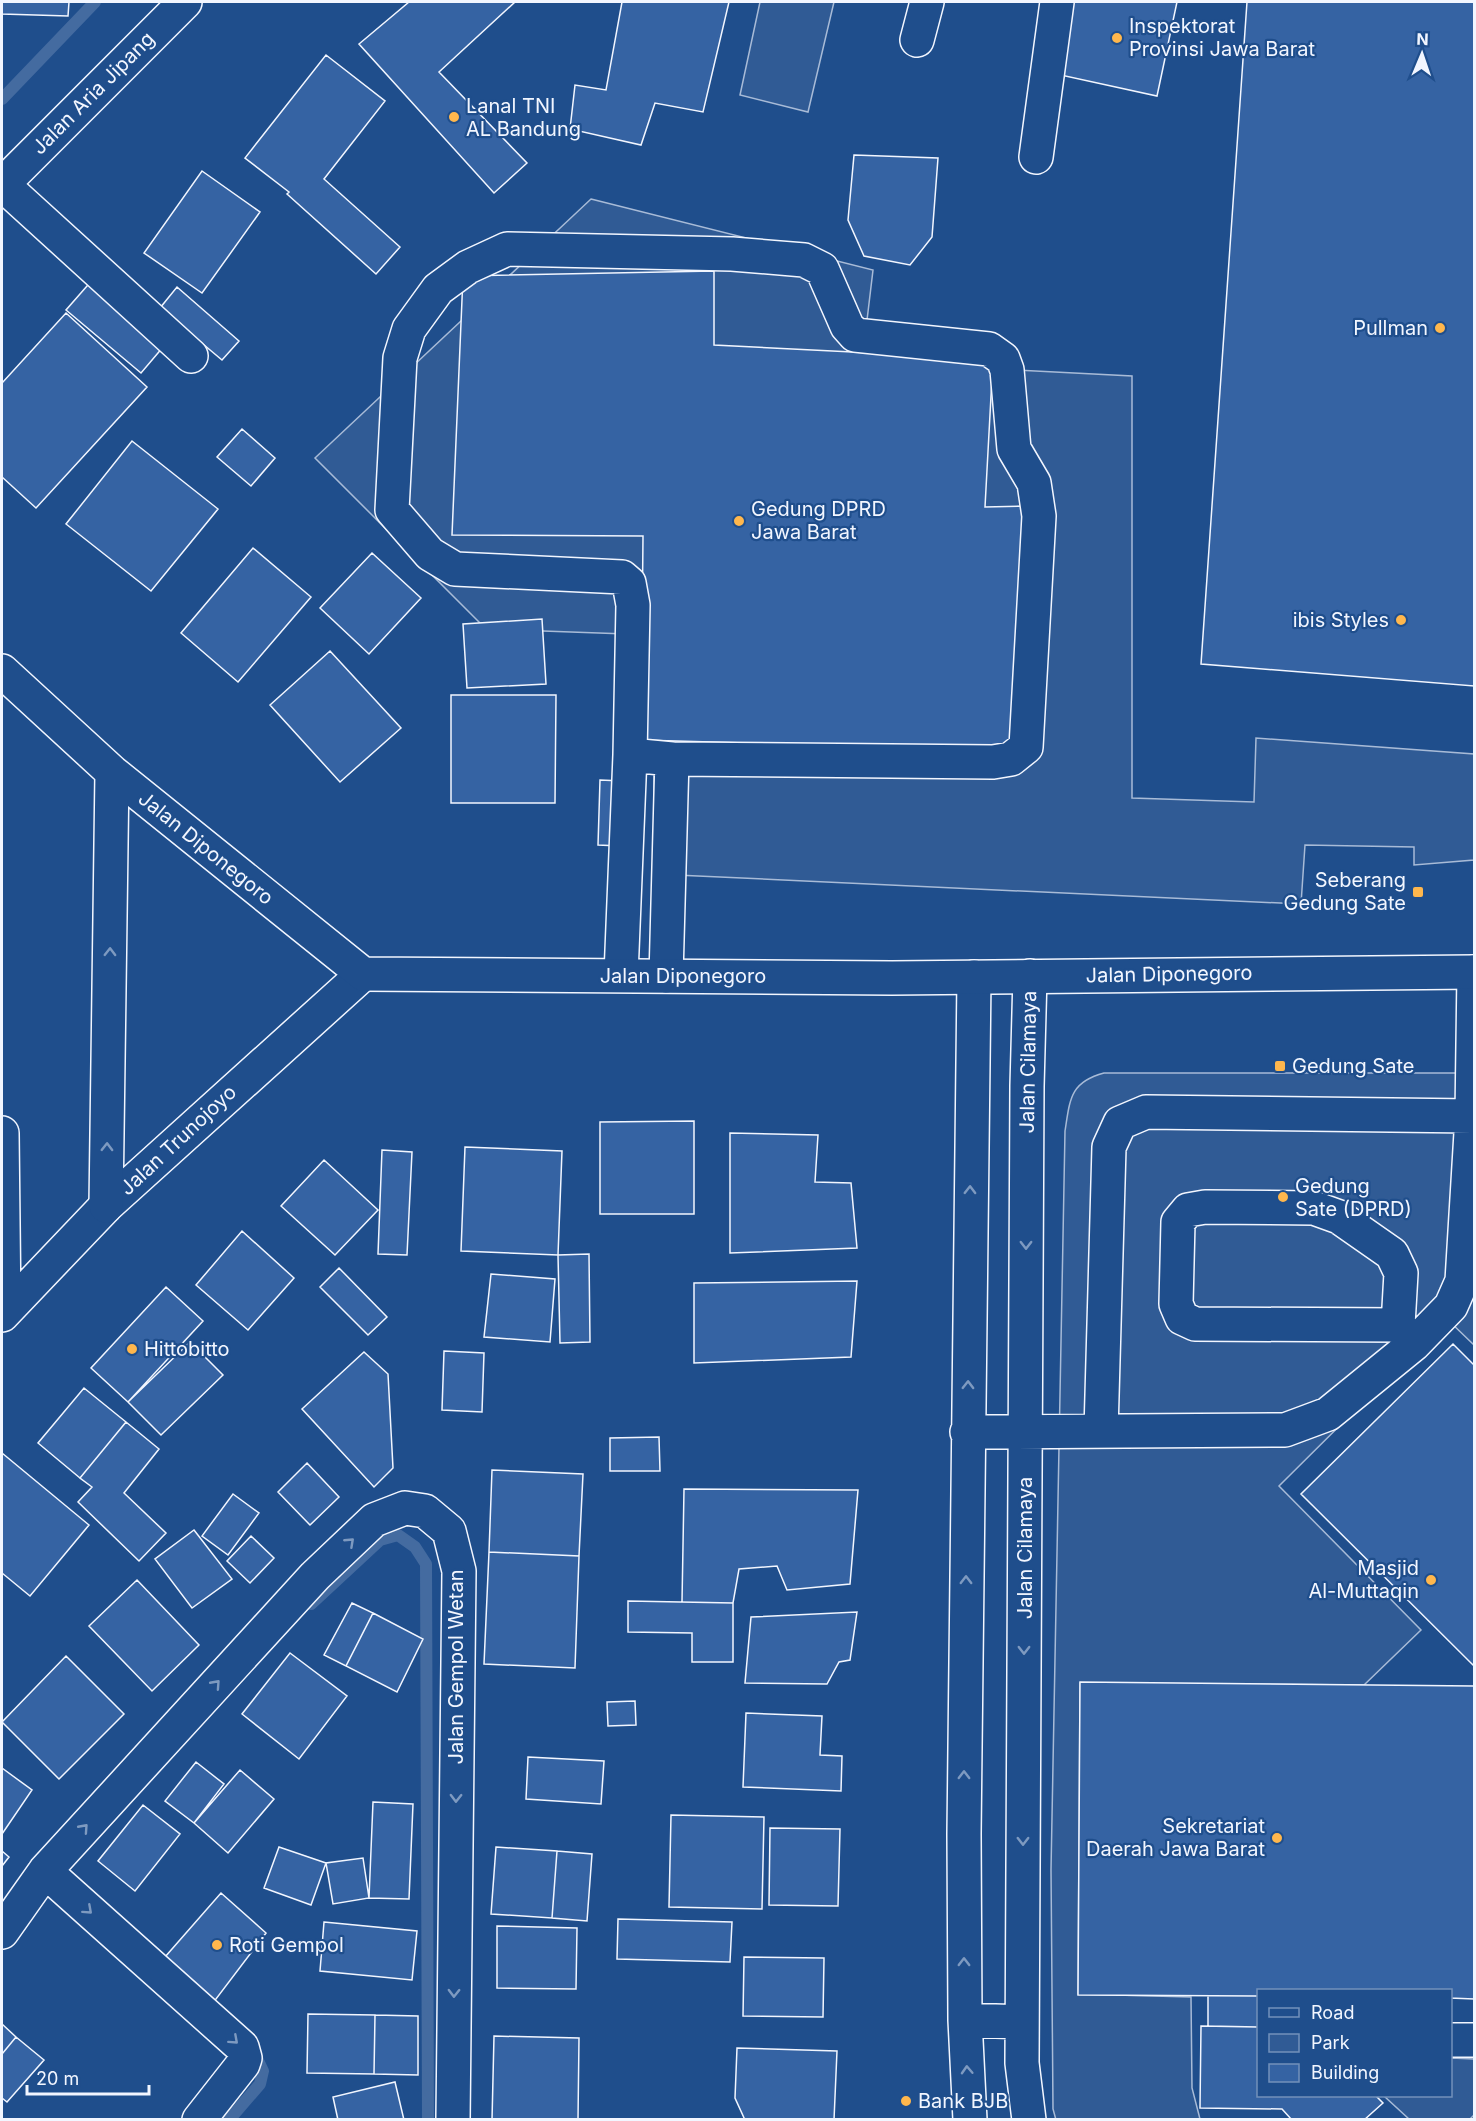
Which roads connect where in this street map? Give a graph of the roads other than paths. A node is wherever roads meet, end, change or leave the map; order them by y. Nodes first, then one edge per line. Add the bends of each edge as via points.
1 (185, 2) edge
2 (927, 2) edge
3 (1057, 2) edge
4 (917, 40) dead end
5 (1036, 157) dead end
6 (2, 184) edge
7 (191, 356) dead end
8 (2, 671) edge
9 (630, 755) junction
10 (672, 759) junction
11 (112, 772) junction
12 (1474, 972) edge
13 (363, 974) junction
14 (621, 975) junction
15 (666, 976) junction
16 (1030, 976) junction
17 (974, 977) junction
18 (1472, 1116) junction
19 (2, 1132) edge
20 (106, 1206) junction
21 (3, 1314) edge
22 (1406, 1335) junction
23 (1101, 1431) junction
24 (967, 1432) junction
25 (1025, 1432) junction
26 (45, 1871) junction
27 (2, 1932) edge
28 (964, 2020) junction
29 (1022, 2022) junction
30 (1452, 2040) edge
31 (1474, 2040) edge
32 (199, 2120) edge
33 (453, 2120) edge
34 (970, 2120) edge
35 (1029, 2120) edge

1 - 6 street, Jalan Aria Jipang
2 - 4 street
3 - 5 street
6 - 7 street
8 - 11 street, Jalan Diponegoro
9 - 10 street
9 - 10 street via 633,605 629,583 622,577 455,568 430,554 392,510 400,358 409,329 438,289 468,267 507,249 732,254 804,260 822,269 847,326 855,335 989,349 1003,359 1007,370 1014,449 1034,483 1039,516 1026,747 1011,759 993,762
9 - 14 street
10 - 15 street
11 - 13 street, Jalan Diponegoro
20 -> 11 street
12 - 16 street, Jalan Diponegoro
12 - 18 street
13 - 14 street, Jalan Diponegoro
13 - 20 street, Jalan Trunojoyo
14 - 15 street, Jalan Diponegoro
15 - 17 street, Jalan Diponegoro
16 - 17 street, Jalan Diponegoro
16 -> 25 street, Jalan Cilamaya
24 -> 17 street
18 - 22 street via 1462,1281 1451,1306
18 - 23 street via 1146,1112 1120,1123 1109,1148
19 - 21 street
20 - 21 street, Jalan Trunojoyo
22 - 22 street via 1401,1273 1392,1254 1339,1217 1314,1208 1205,1207 1188,1210 1178,1222 1176,1304 1182,1318 1195,1324
22 - 23 street via 1328,1414 1285,1430
23 - 25 street
24 - 25 street
28 -> 24 street
25 -> 29 street, Jalan Cilamaya
26 - 27 street, Jalan Gempol Wetan
26 -> 32 street via 242,2048 245,2058 240,2070
26 -> 33 street, Jalan Gempol Wetan via 315,1576 374,1520 405,1508 424,1511 449,1531 459,1571
28 - 29 street
34 -> 28 street
29 - 35 street, Jalan Cilamaya
30 - 31 street

